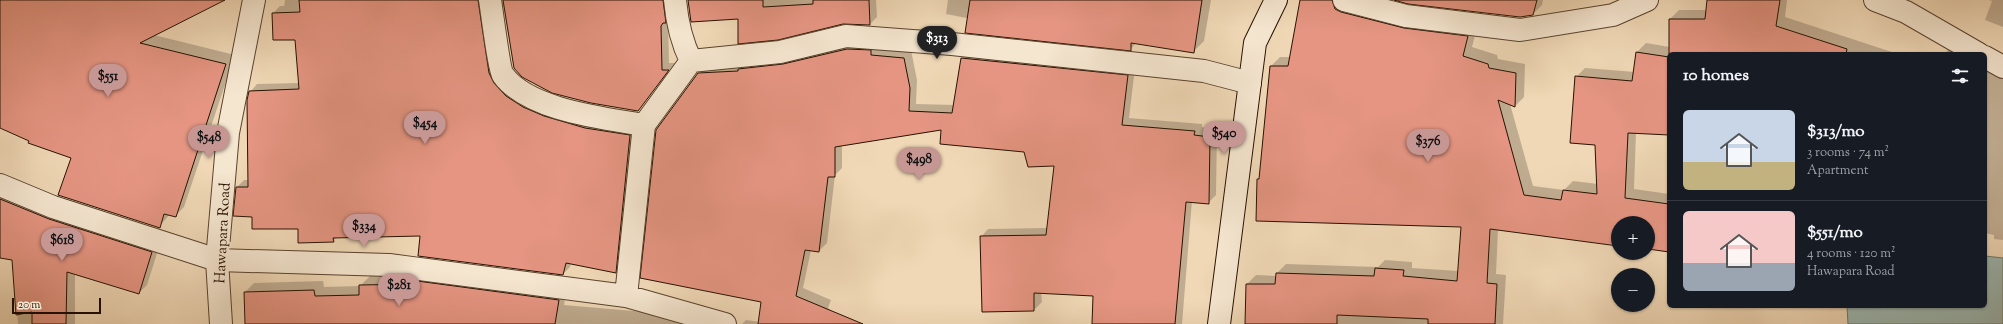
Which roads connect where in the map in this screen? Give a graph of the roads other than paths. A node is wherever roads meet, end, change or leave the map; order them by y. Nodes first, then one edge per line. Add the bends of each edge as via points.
1 (254, 0) edge
2 (490, 0) edge
3 (675, 0) edge
4 (1276, 0) edge
5 (1344, 0) edge
6 (1648, 0) edge
7 (1875, 0) edge
8 (1976, 52) edge
9 (691, 61) junction
10 (1250, 83) junction
11 (644, 125) junction
12 (0, 185) edge
13 (217, 260) junction
14 (626, 296) junction
15 (221, 324) edge
16 (724, 324) edge
17 (1219, 324) edge

1 - 13 street, Hawapara Road via 228,133
2 - 11 street via 502,74 521,93 572,112
3 - 9 street via 677,25
4 - 10 street via 1255,43
5 - 6 street via 1406,16 1520,30 1613,15
7 - 8 street via 1906,12
9 - 10 street via 780,52 846,36 952,44 1204,71
9 - 11 street
10 - 17 street
11 - 14 street
12 - 13 street via 53,208
13 - 14 street via 389,265
13 - 15 street, Hawapara Road
14 - 16 street

